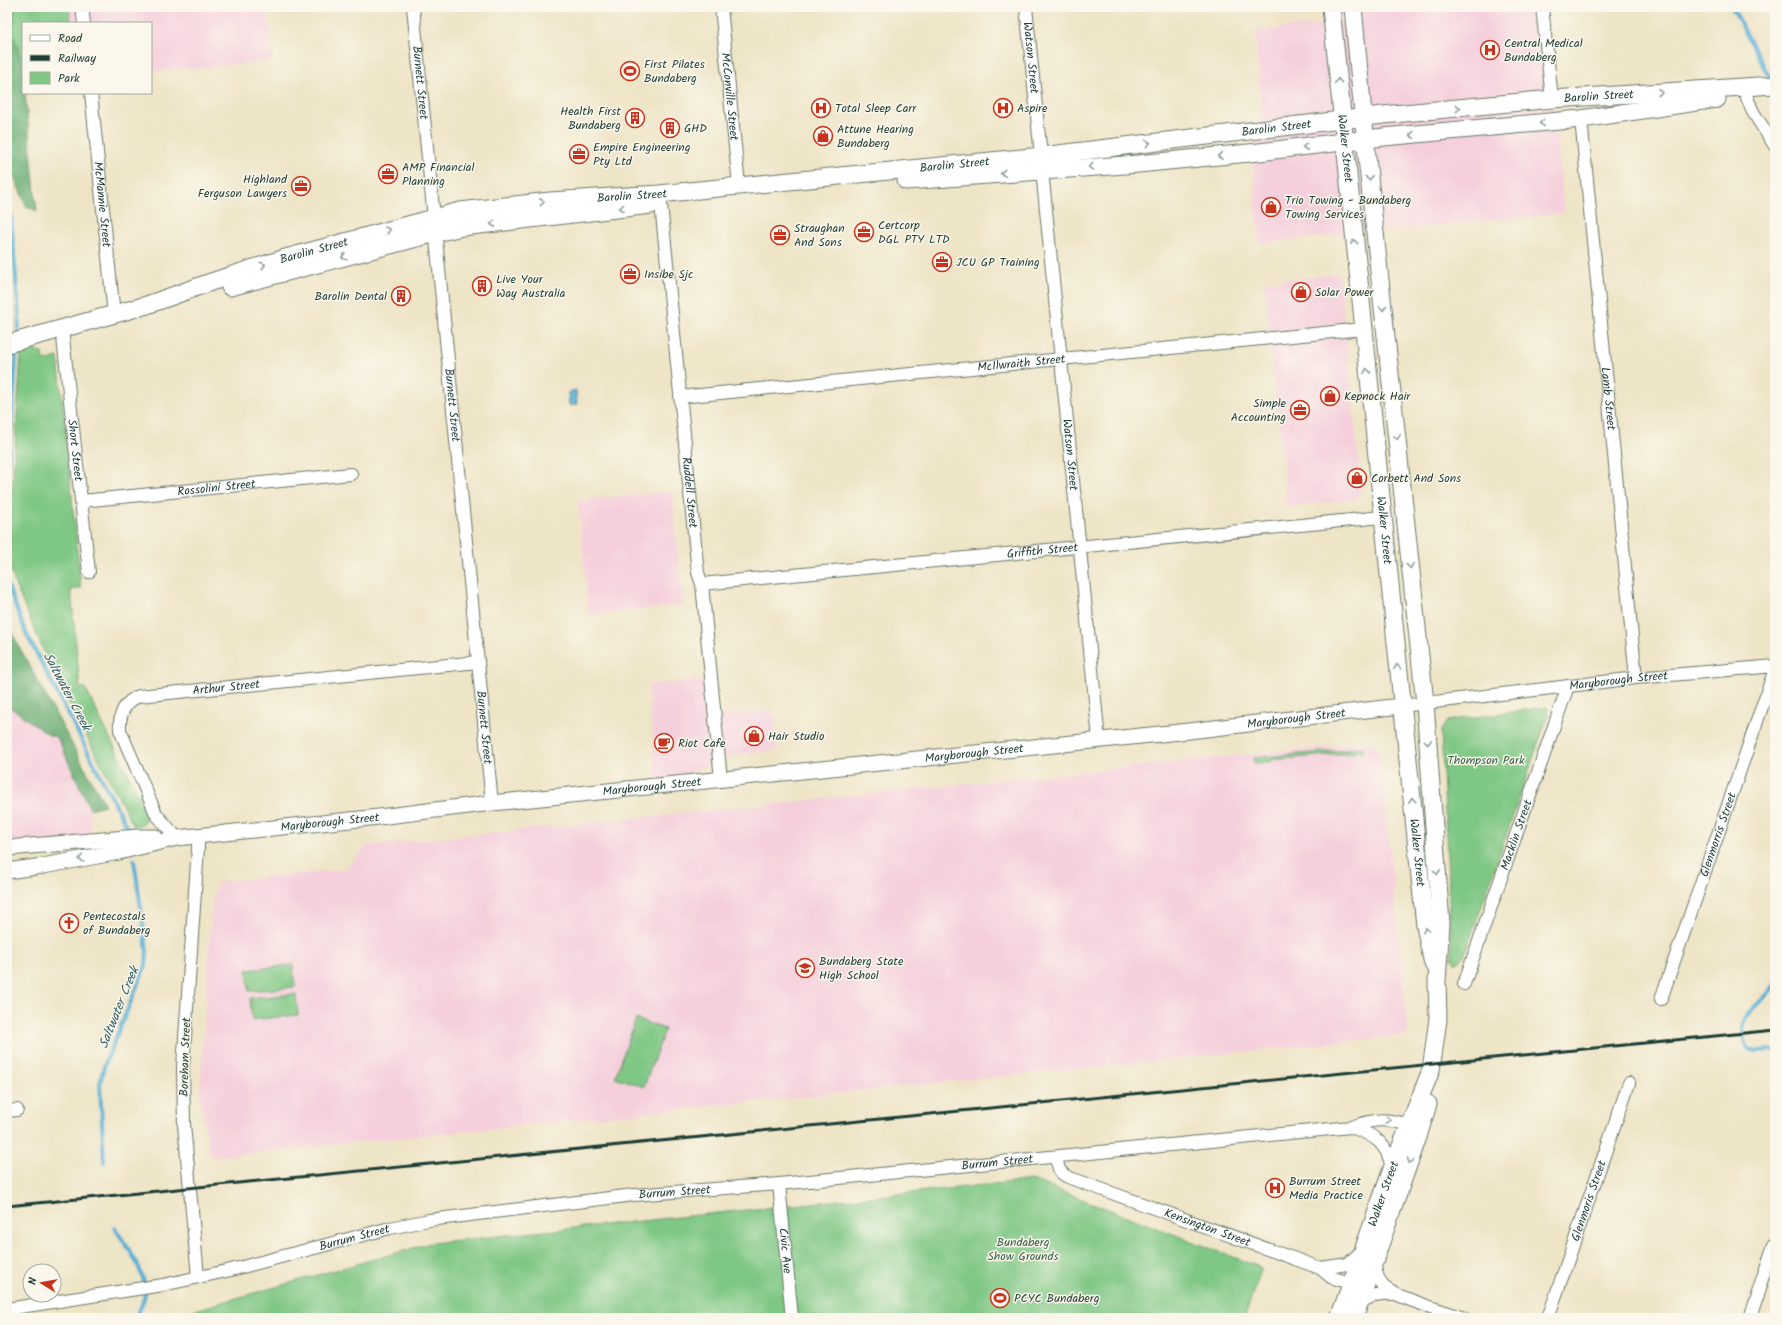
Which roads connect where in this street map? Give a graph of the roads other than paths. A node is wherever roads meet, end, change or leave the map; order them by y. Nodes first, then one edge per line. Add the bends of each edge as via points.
1 (82, 7) edge
2 (413, 7) edge
3 (721, 7) edge
4 (1026, 7) edge
5 (1331, 7) edge
6 (1353, 7) edge
7 (1542, 7) edge
8 (84, 22) edge
9 (1769, 89) edge
10 (91, 94) edge
11 (1746, 95) junction
12 (1552, 100) junction
13 (1648, 108) junction
14 (1363, 117) junction
15 (1342, 120) junction
16 (1581, 120) junction
17 (1365, 140) junction
18 (1344, 142) junction
19 (1775, 146) edge
20 (1041, 163) junction
21 (738, 186) junction
22 (661, 204) junction
23 (435, 225) junction
24 (114, 315) junction
25 (62, 329) junction
26 (1363, 329) junction
27 (7, 344) edge
28 (1062, 358) junction
29 (680, 397) junction
30 (351, 474) dead end
31 (82, 501) junction
32 (1382, 517) junction
33 (1079, 547) junction
34 (89, 572) dead end
35 (702, 584) junction
36 (478, 662) junction
37 (1775, 668) edge
38 (1636, 678) junction
39 (1568, 686) junction
40 (1425, 704) junction
41 (1401, 706) junction
42 (1100, 740) junction
43 (721, 780) junction
44 (492, 803) junction
45 (198, 835) junction
46 (175, 838) junction
47 (7, 848) edge
48 (7, 871) edge
49 (1437, 981) junction
50 (1464, 984) dead end
51 (1661, 999) dead end
52 (1629, 1083) dead end
53 (1351, 1127) junction
54 (1413, 1132) junction
55 (1056, 1157) junction
56 (1392, 1169) junction
57 (779, 1184) junction
58 (1775, 1242) edge
59 (1364, 1249) junction
60 (1320, 1268) junction
61 (1371, 1270) junction
62 (198, 1277) junction
63 (1352, 1284) junction
64 (1393, 1294) junction
65 (7, 1308) edge
66 (1356, 1311) edge
67 (792, 1318) edge
68 (1340, 1318) edge
69 (1464, 1318) edge
70 (1548, 1318) edge
71 (1749, 1318) edge

1 - 8 street
2 - 23 street, Burnett Street
3 - 21 street, McConville Street
4 - 20 street, Watson Street
15 -> 5 main road, Walker Street
6 - 14 main road, Walker Street
7 - 12 street
9 - 11 main road, Barolin Street
12 -> 9 main road, Barolin Street
10 - 24 street, McMannie Street
11 - 13 main road, Barolin Street
11 - 19 street via 1753,112
12 - 13 main road via 1558,106 1581,110 1630,105
14 -> 12 main road, Barolin Street
13 - 16 main road, Barolin Street
14 - 15 main road, Barolin Street
14 - 17 main road, Walker Street
15 - 18 main road, Walker Street
20 -> 15 main road, Barolin Street
16 -> 17 main road, Barolin Street
16 - 38 street, Lamb Street
17 - 18 main road, Barolin Street
17 -> 40 main road, Walker Street
18 -> 20 main road, Barolin Street via 1138,164
26 -> 18 main road, Walker Street
20 - 21 main road, Barolin Street
20 -> 22 main road, Barolin Street
20 - 28 street, Watson Street
23 -> 21 main road, Barolin Street via 460,211
22 -> 23 main road, Barolin Street via 462,227
22 - 29 street, Ruddell Street
23 - 24 main road, Barolin Street via 277,275 146,305
23 - 36 street, Burnett Street
24 - 25 main road, Barolin Street
25 - 27 main road, Barolin Street
25 - 31 street, Short Street
26 - 28 street, McIlwraith Street
32 -> 26 main road, Walker Street
28 - 29 street, McIlwraith Street
28 - 33 street, Watson Street
29 - 35 street, Ruddell Street via 698,573
30 - 31 street, Rossolini Street
31 - 34 street, Short Street
32 - 33 street, Griffith Street
41 -> 32 main road, Walker Street
33 - 35 street, Griffith Street
33 - 42 street, Watson Street
35 - 43 street, Ruddell Street
36 - 44 street, Burnett Street
36 - 46 street, Arthur Street via 140,696 133,699 121,715 120,730 156,814
37 - 38 street, Maryborough Street
37 - 51 street, Glenmorris Street
38 - 39 street, Maryborough Street
39 - 40 street, Maryborough Street
39 - 50 street, Macklin Street
40 - 41 street, Maryborough Street
40 -> 49 main road, Walker Street via 1441,924
41 - 42 street, Maryborough Street
49 -> 41 main road, Walker Street via 1425,926
42 - 43 street, Maryborough Street
43 - 44 street, Maryborough Street
44 - 45 street, Maryborough Street
45 - 46 street, Maryborough Street
45 - 62 street, Boreham Street via 183,1096
46 - 47 street, Maryborough Street via 138,836
46 -> 48 street, Maryborough Street via 119,852
49 - 54 main road, Walker Street via 1438,1019 1431,1070 1432,1089
52 - 70 street, Glenmoris Street
53 -> 54 street, Burrum Street via 1378,1119 1391,1120
53 - 55 street, Burrum Street
53 - 56 street via 1369,1134 1381,1144 1390,1159
54 - 56 main road, Walker Street
54 -> 61 main road, Walker Street
55 - 57 street, Burrum Street
55 - 60 street, Kensington Street via 1058,1169 1063,1175
56 - 59 main road, Walker Street
57 - 62 street, Burrum Street via 634,1195 429,1220
57 - 67 street, Civic Ave
58 - 71 street
59 - 60 street via 1348,1264
59 - 63 main road, Walker Street
60 - 63 street, Kensington Street via 1331,1277
61 - 63 street
61 - 64 street
61 - 66 main road, Walker Street
62 - 65 street, Burrum Street via 154,1287
63 - 68 main road, Walker Street
64 - 66 street via 1380,1293 1367,1298
64 - 69 street

